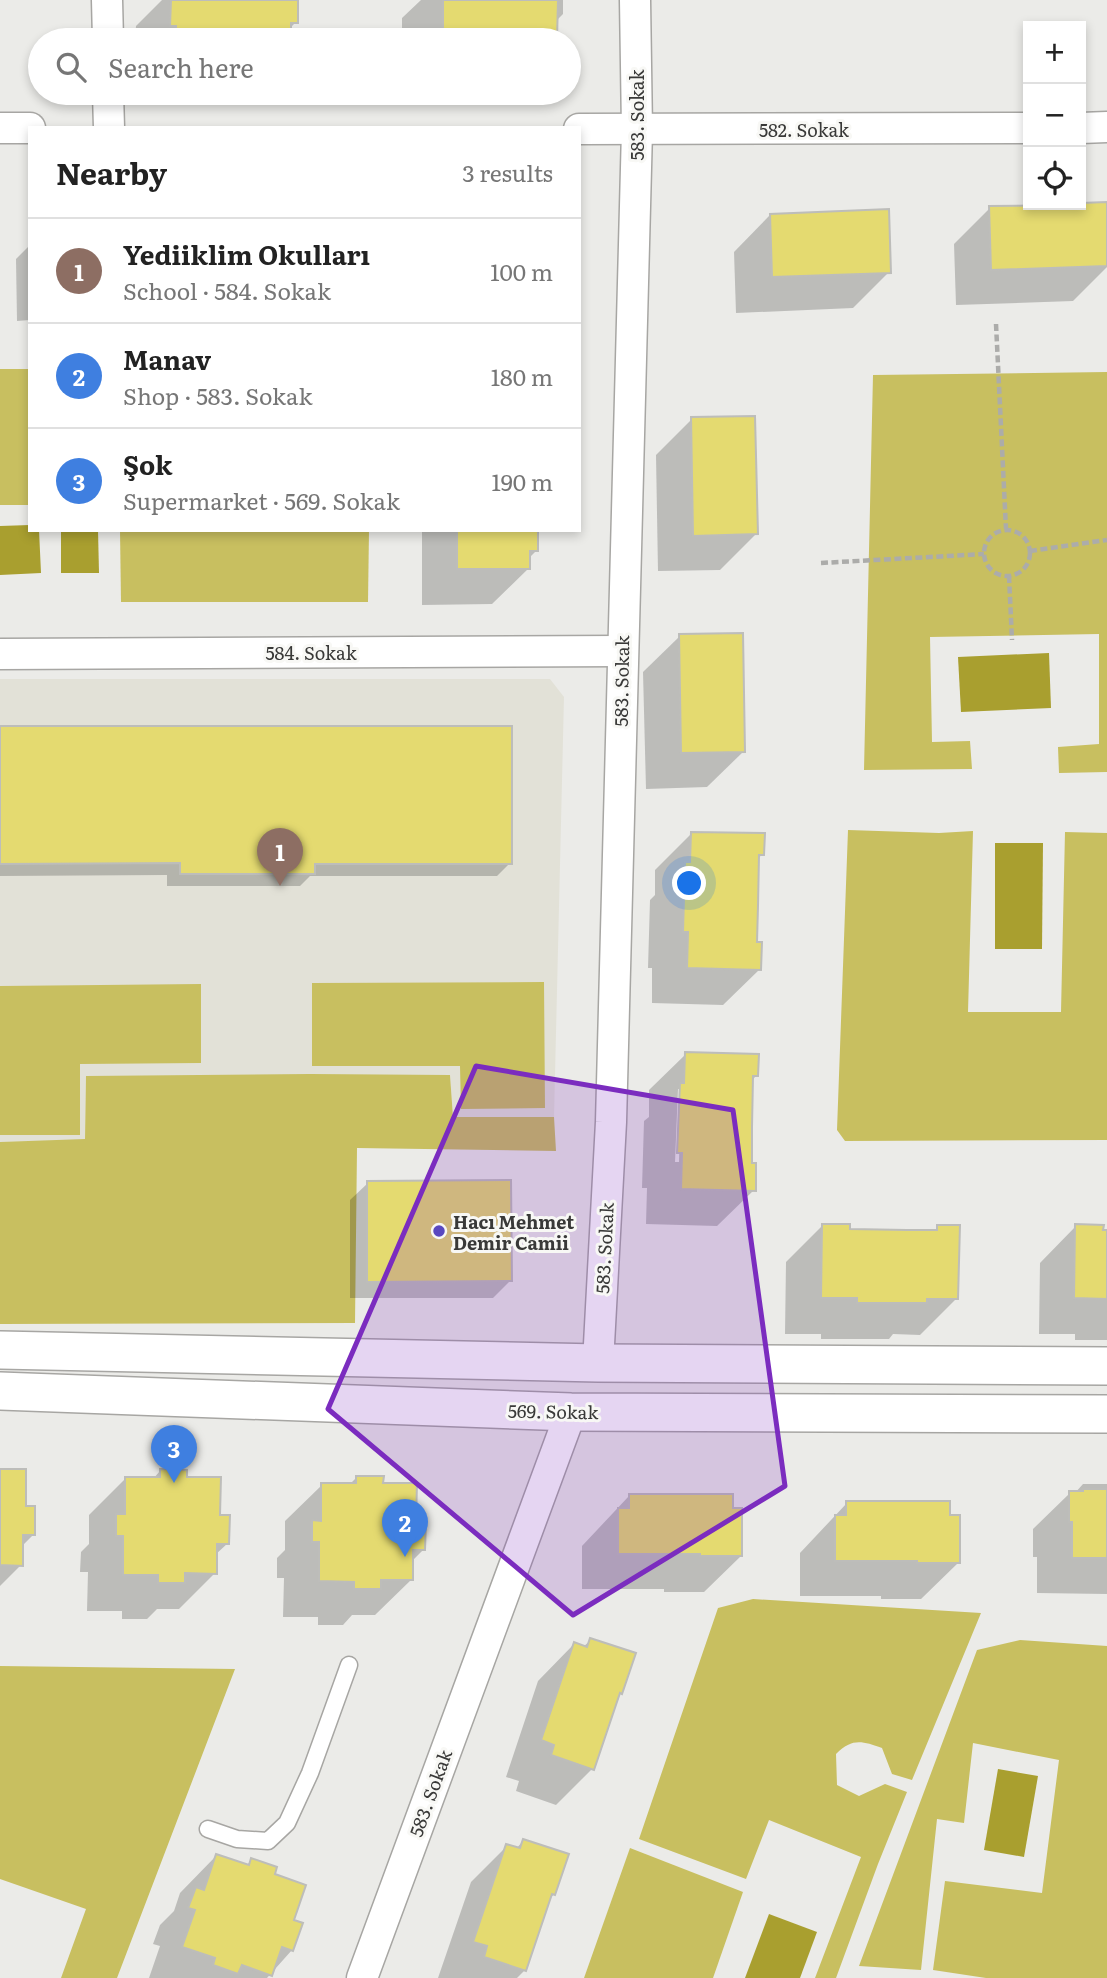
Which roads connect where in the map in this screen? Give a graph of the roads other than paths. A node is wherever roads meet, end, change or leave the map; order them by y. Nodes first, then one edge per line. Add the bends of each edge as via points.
1 (107, 0) edge
2 (635, 0) edge
3 (108, 28) edge
4 (108, 105) edge
5 (109, 126) edge
6 (1107, 127) edge
7 (0, 128) edge
8 (28, 128) edge
9 (1023, 128) edge
10 (1086, 128) edge
11 (581, 130) edge
12 (637, 130) junction
13 (622, 651) junction
14 (0, 654) edge
15 (0, 1350) edge
16 (598, 1363) junction
17 (1107, 1366) edge
18 (0, 1391) edge
19 (571, 1412) junction
20 (1107, 1415) edge
21 (349, 1665) dead end
22 (208, 1829) dead end
23 (362, 1978) edge

1 - 3 street
2 - 12 street, 583. Sokak
4 - 5 street
6 - 10 street
7 - 8 street
9 - 12 street, 582. Sokak
11 - 12 street, 582. Sokak
12 - 13 street, 583. Sokak
13 - 14 street, 584. Sokak
13 - 16 street, 583. Sokak via 611,1122
15 - 16 street
16 - 17 street
18 - 19 street, 569. Sokak
19 - 20 street, 569. Sokak
19 - 23 street, 583. Sokak
21 - 22 lane via 287,1823 268,1842 237,1839

